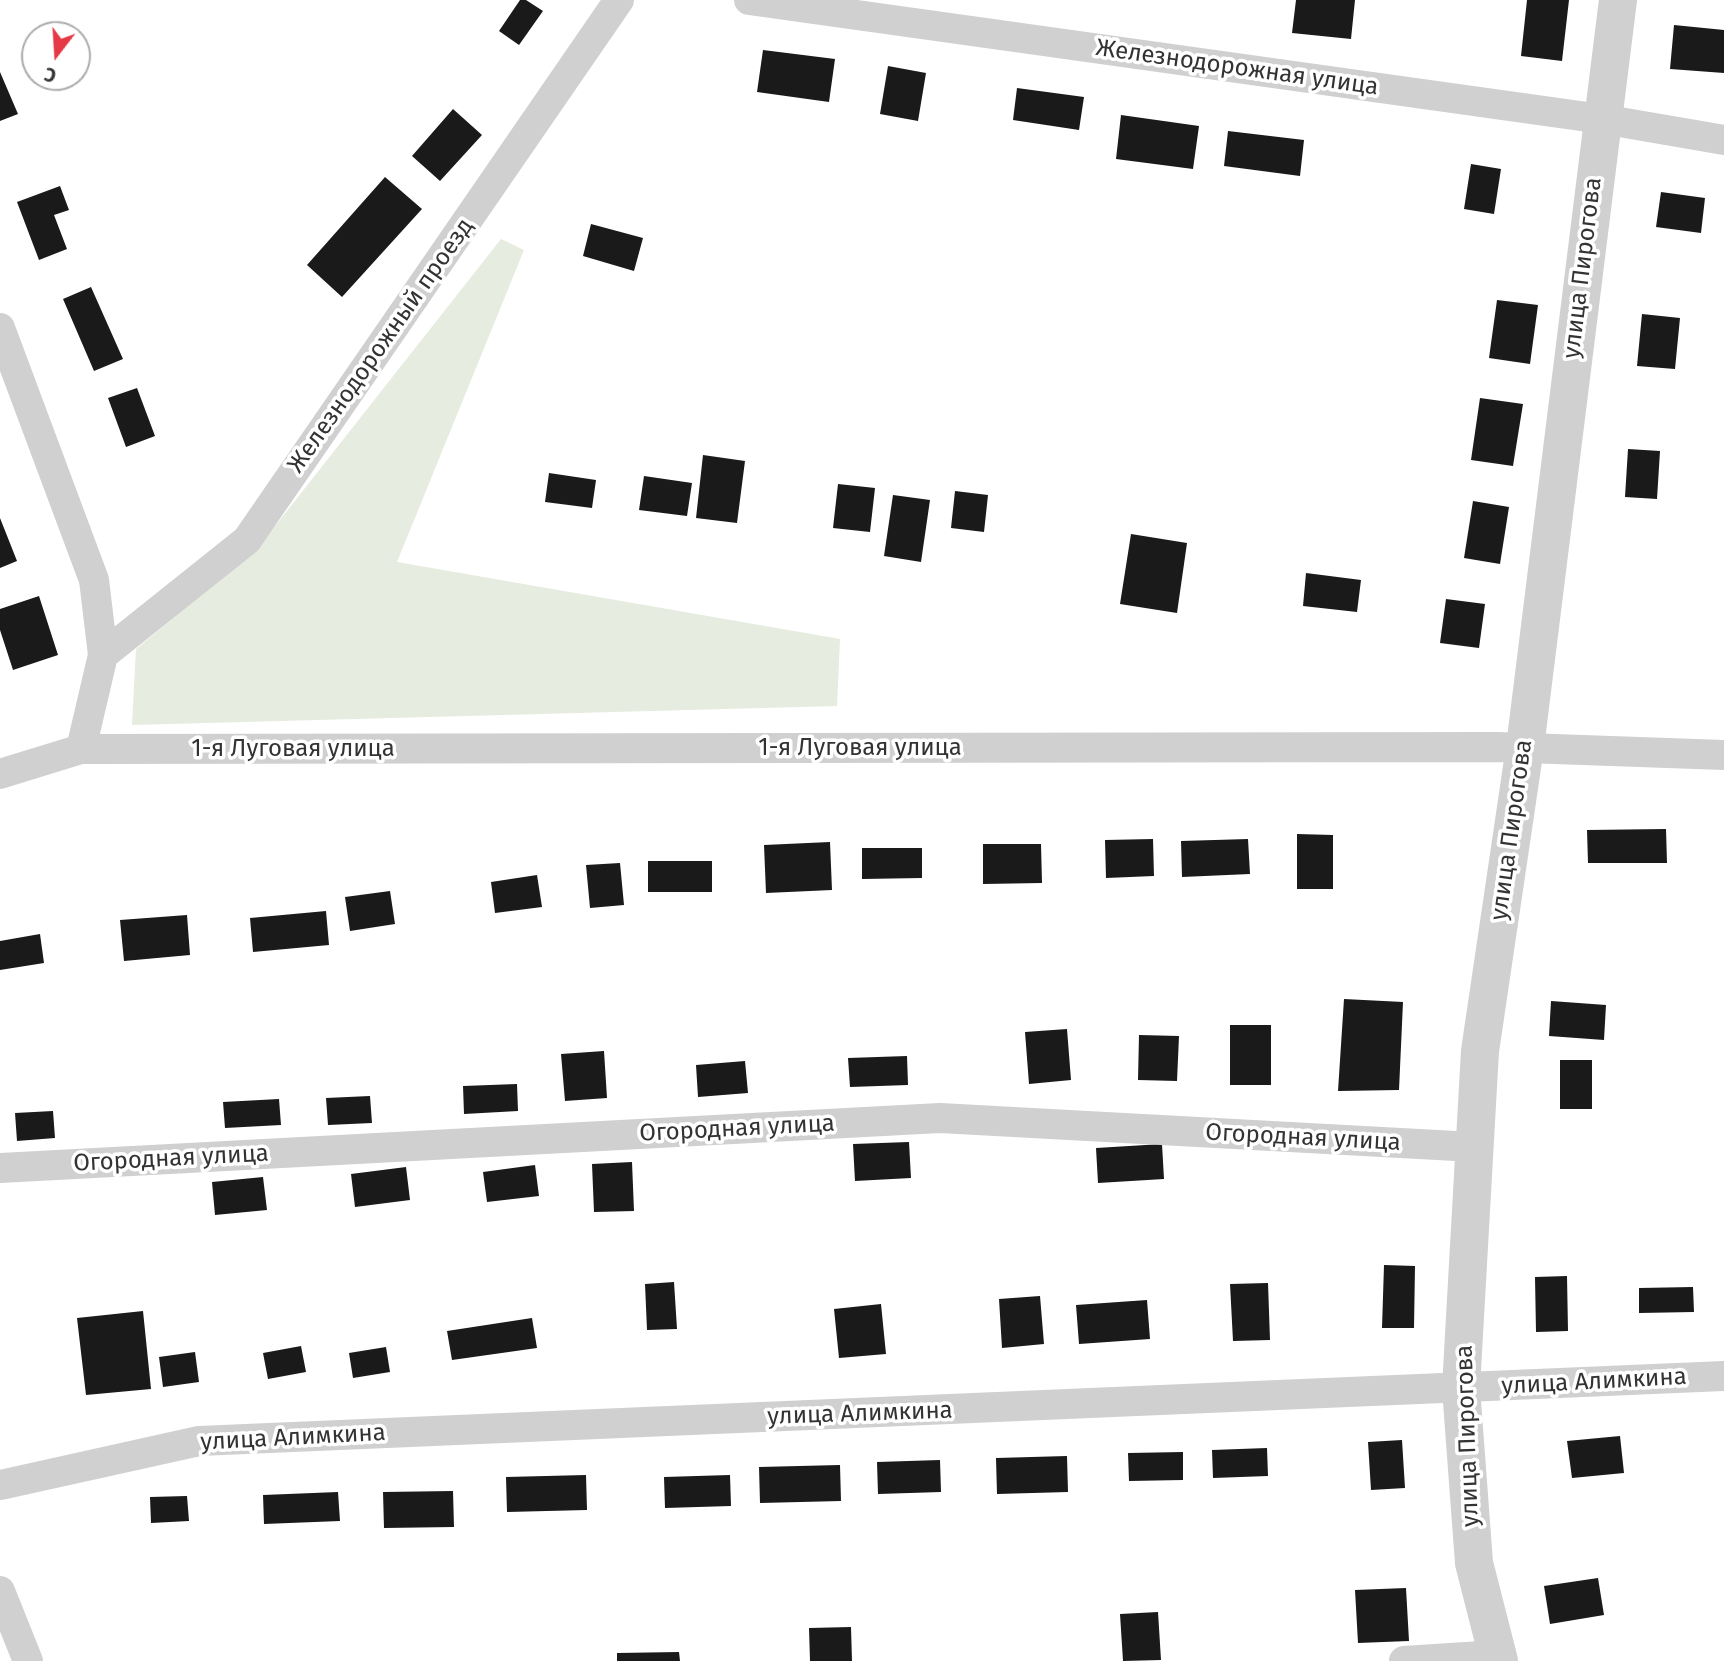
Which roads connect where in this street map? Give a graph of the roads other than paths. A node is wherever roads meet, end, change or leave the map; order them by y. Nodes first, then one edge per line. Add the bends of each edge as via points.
1 (619, 0) edge
2 (749, 0) edge
3 (1618, 0) edge
4 (1602, 119) junction
5 (1724, 139) edge
6 (0, 328) edge
7 (103, 655) junction
8 (1525, 747) junction
9 (81, 749) junction
10 (1724, 755) edge
11 (0, 774) edge
12 (1474, 1147) junction
13 (0, 1168) edge
14 (1724, 1376) edge
15 (1461, 1388) junction
16 (0, 1485) edge
17 (0, 1591) edge
18 (1498, 1658) edge
19 (29, 1661) edge
20 (1404, 1661) edge

1 - 7 street, Железнодорожный проезд via 247,540
2 - 4 street, Железнодорожная улица
3 - 4 street, улица Пирогова
4 - 5 street, Железнодорожная улица
4 - 8 street, улица Пирогова
6 - 7 street via 94,580
7 - 9 street
8 - 9 street, 1-я Луговая улица
8 - 10 street, 1-я Луговая улица
8 - 12 street, улица Пирогова via 1480,1051
9 - 11 street, 1-я Луговая улица
12 - 13 street, Огородная улица via 940,1118
12 - 15 street, улица Пирогова
14 - 15 street, улица Алимкина
15 - 16 street, улица Алимкина via 199,1441
15 - 18 street, улица Пирогова via 1474,1563
17 - 19 street
18 - 20 street

